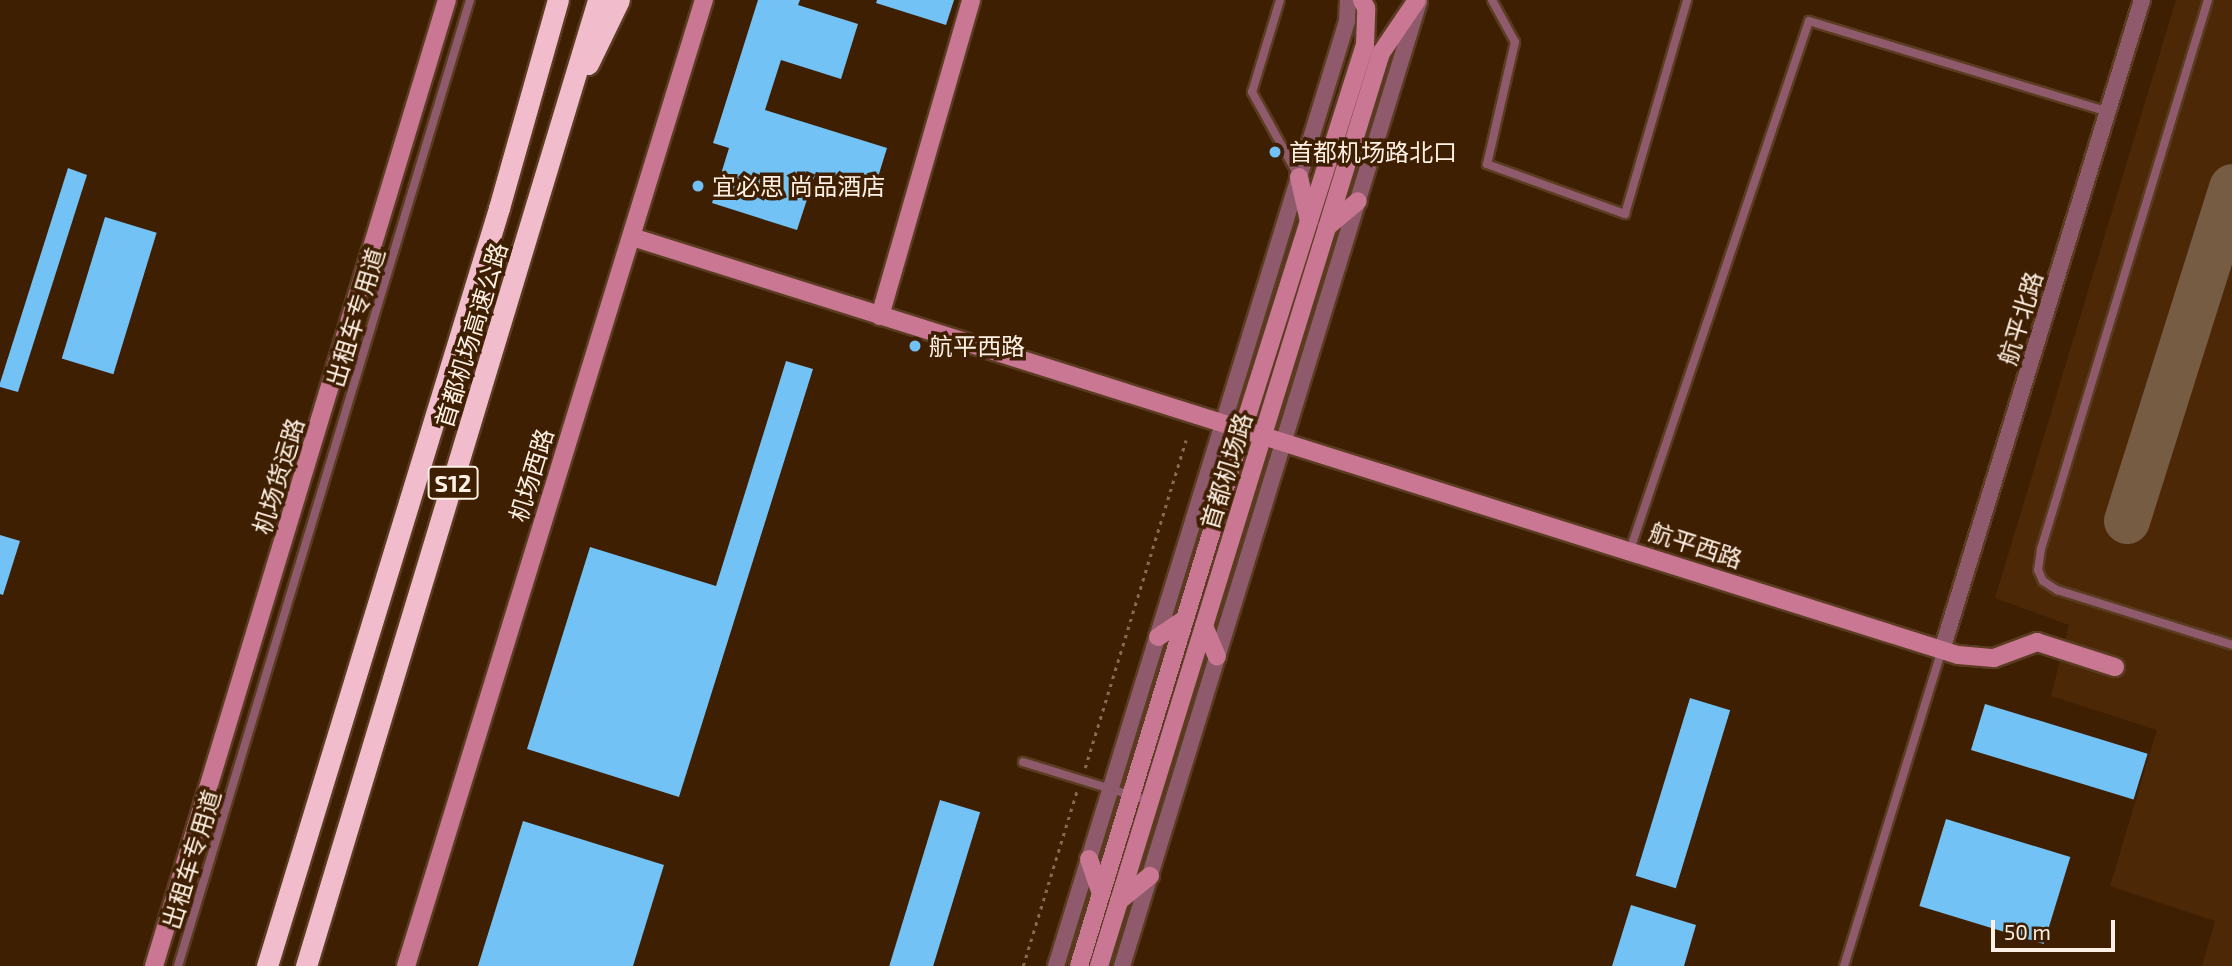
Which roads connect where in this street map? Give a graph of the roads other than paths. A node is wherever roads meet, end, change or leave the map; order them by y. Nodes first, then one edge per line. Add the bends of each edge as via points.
1 (447, 0) edge
2 (470, 0) edge
3 (558, 0) edge
4 (598, 0) edge
5 (619, 0) edge
6 (704, 0) edge
7 (971, 0) edge
8 (1280, 0) edge
9 (1348, 0) edge
10 (1362, 0) edge
11 (1418, 0) edge
12 (1492, 0) edge
13 (1687, 0) edge
14 (2142, 0) edge
15 (2208, 0) edge
16 (2108, 112) junction
17 (565, 114) junction
18 (1299, 177) junction
19 (1358, 201) junction
20 (1309, 221) junction
21 (1327, 228) junction
22 (632, 237) junction
23 (880, 316) junction
24 (1224, 423) junction
25 (1243, 429) junction
26 (1262, 435) junction
27 (1282, 442) junction
28 (1630, 550) junction
29 (1185, 619) junction
30 (1204, 626) junction
31 (1158, 637) junction
32 (2232, 645) edge
33 (1942, 650) junction
34 (1217, 656) junction
35 (2115, 667) dead end
36 (1023, 762) dead end
37 (1111, 789) junction
38 (1131, 795) junction
39 (1150, 801) junction
40 (1089, 859) junction
41 (1150, 876) junction
42 (1101, 894) junction
43 (1119, 901) junction
44 (154, 966) edge
45 (178, 966) edge
46 (267, 966) edge
47 (306, 966) edge
48 (406, 966) edge
49 (1056, 966) edge
50 (1079, 966) edge
51 (1099, 966) edge
52 (1122, 966) edge
53 (1844, 966) edge

1 - 44 street, 机场货运路
2 - 45 lane, 出租车专用道
3 - 46 highway, 首都机场高速公路 / S12 via 499,208
4 - 17 highway, 首都机场高速公路 / S12
5 - 17 highway
6 - 22 street, 机场西路
7 - 23 street
8 - 18 lane via 1252,92
9 - 18 street, 首都机场路 via 1347,21
10 - 20 street, 首都机场路 via 1365,45
11 - 19 street, 首都机场路
11 - 21 street, 首都机场路 via 1381,53
12 - 13 lane via 1515,41 1487,164 1625,214
14 - 16 street, 航平北路
15 - 32 lane via 2038,570 2043,581 2057,590
16 - 28 lane via 1810,21
16 - 33 street, 航平北路
17 - 47 highway, 首都机场高速公路 / S12
18 - 20 street
18 - 24 street, 首都机场路
19 - 21 street
19 - 27 street, 首都机场路
20 - 25 street, 首都机场路
21 - 26 street, 首都机场路
22 - 23 street
22 - 48 street, 机场西路
23 - 24 street
24 - 25 street
24 - 31 street, 首都机场路
25 - 26 street, 航平西路
25 - 29 street, 首都机场路
26 - 27 street, 航平西路
26 - 30 street, 首都机场路
27 - 28 street, 航平西路
27 - 34 street, 首都机场路
28 - 33 street, 航平西路
29 - 31 street
29 - 38 street, 首都机场路
30 - 34 street
30 - 39 street, 首都机场路
31 - 37 street, 首都机场路
33 - 35 street, 航平西路 via 1994,658 2037,642
33 - 53 lane
34 - 41 street, 首都机场路
36 - 37 lane
37 - 38 lane
37 - 40 street, 首都机场路
38 - 39 lane
38 - 42 street, 首都机场路
39 - 43 street, 首都机场路
40 - 42 street
40 - 49 street, 首都机场路
41 - 43 street
41 - 52 street, 首都机场路
42 - 50 street, 首都机场路
43 - 51 street, 首都机场路

